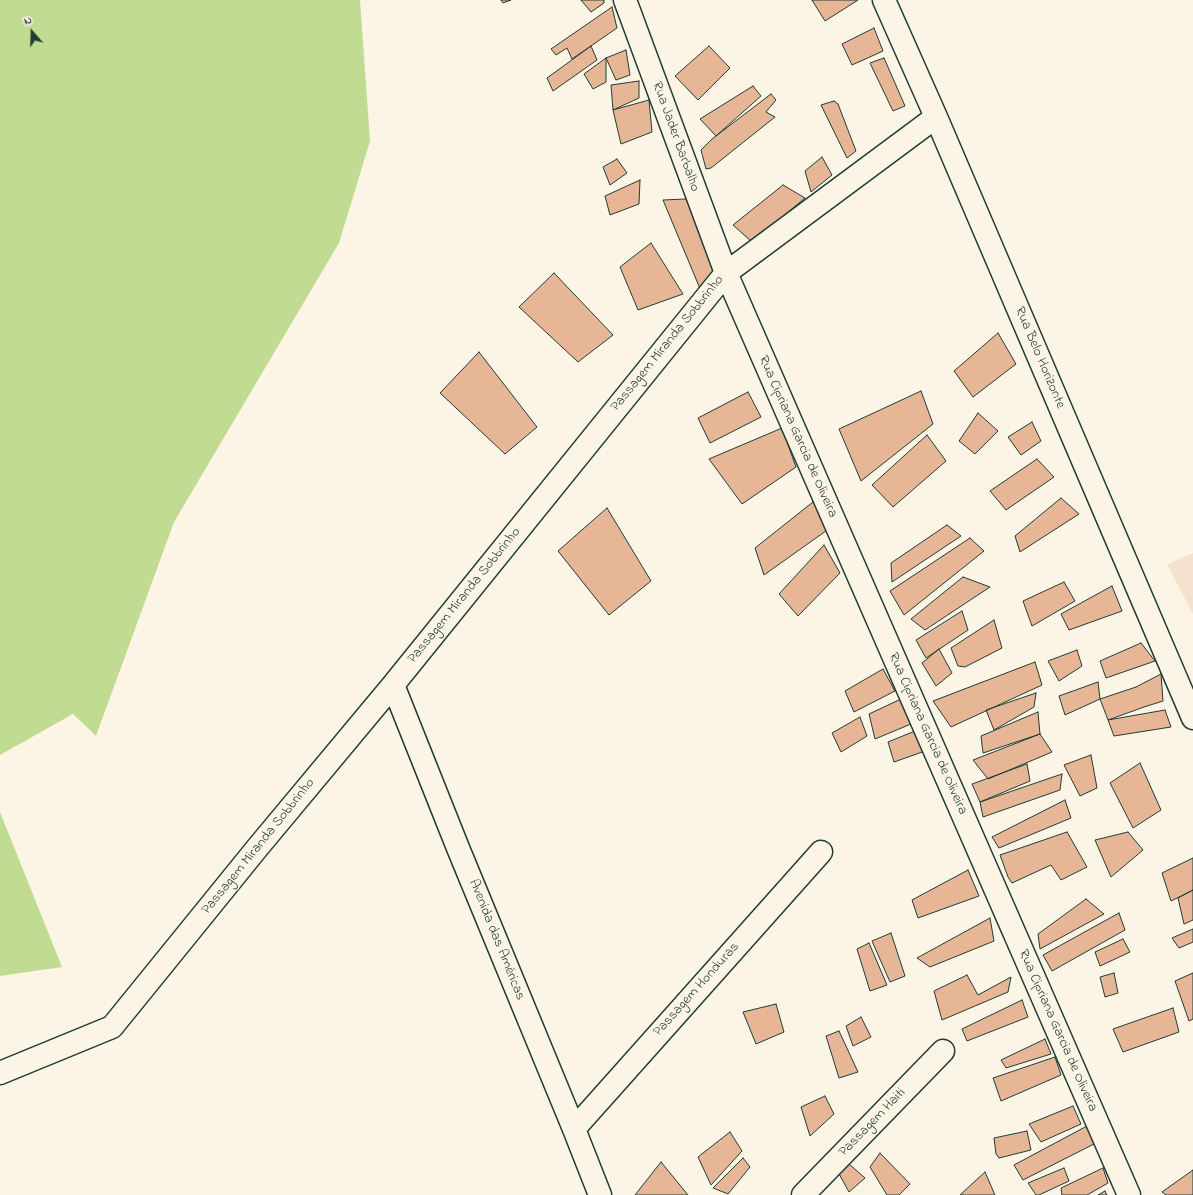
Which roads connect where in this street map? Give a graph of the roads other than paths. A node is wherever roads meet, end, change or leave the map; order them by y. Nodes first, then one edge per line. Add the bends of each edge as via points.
1 (625, 0) edge
2 (884, 0) edge
3 (936, 117) junction
4 (726, 273) junction
5 (393, 685) junction
6 (1193, 718) edge
7 (821, 852) dead end
8 (943, 1051) dead end
9 (0, 1073) edge
10 (574, 1129) junction
11 (600, 1195) edge
12 (803, 1195) edge
13 (1129, 1195) edge

1 - 4 street, Rua Jader Barbalho
2 - 3 street, Rua Belo Horizonte
3 - 4 street, Passagem Miranda Sobbrinho
3 - 6 street, Rua Belo Horizonte
4 - 5 street, Passagem Miranda Sobbrinho
4 - 13 street, Rua Cipriana Garcia de Oliveira
5 - 9 street, Passagem Miranda Sobbrinho via 112,1027
5 - 10 street, Avenida das Américas
7 - 10 street, Passagem Honduras
8 - 12 street, Passagem Haiti
10 - 11 street, Avenida das Américas

